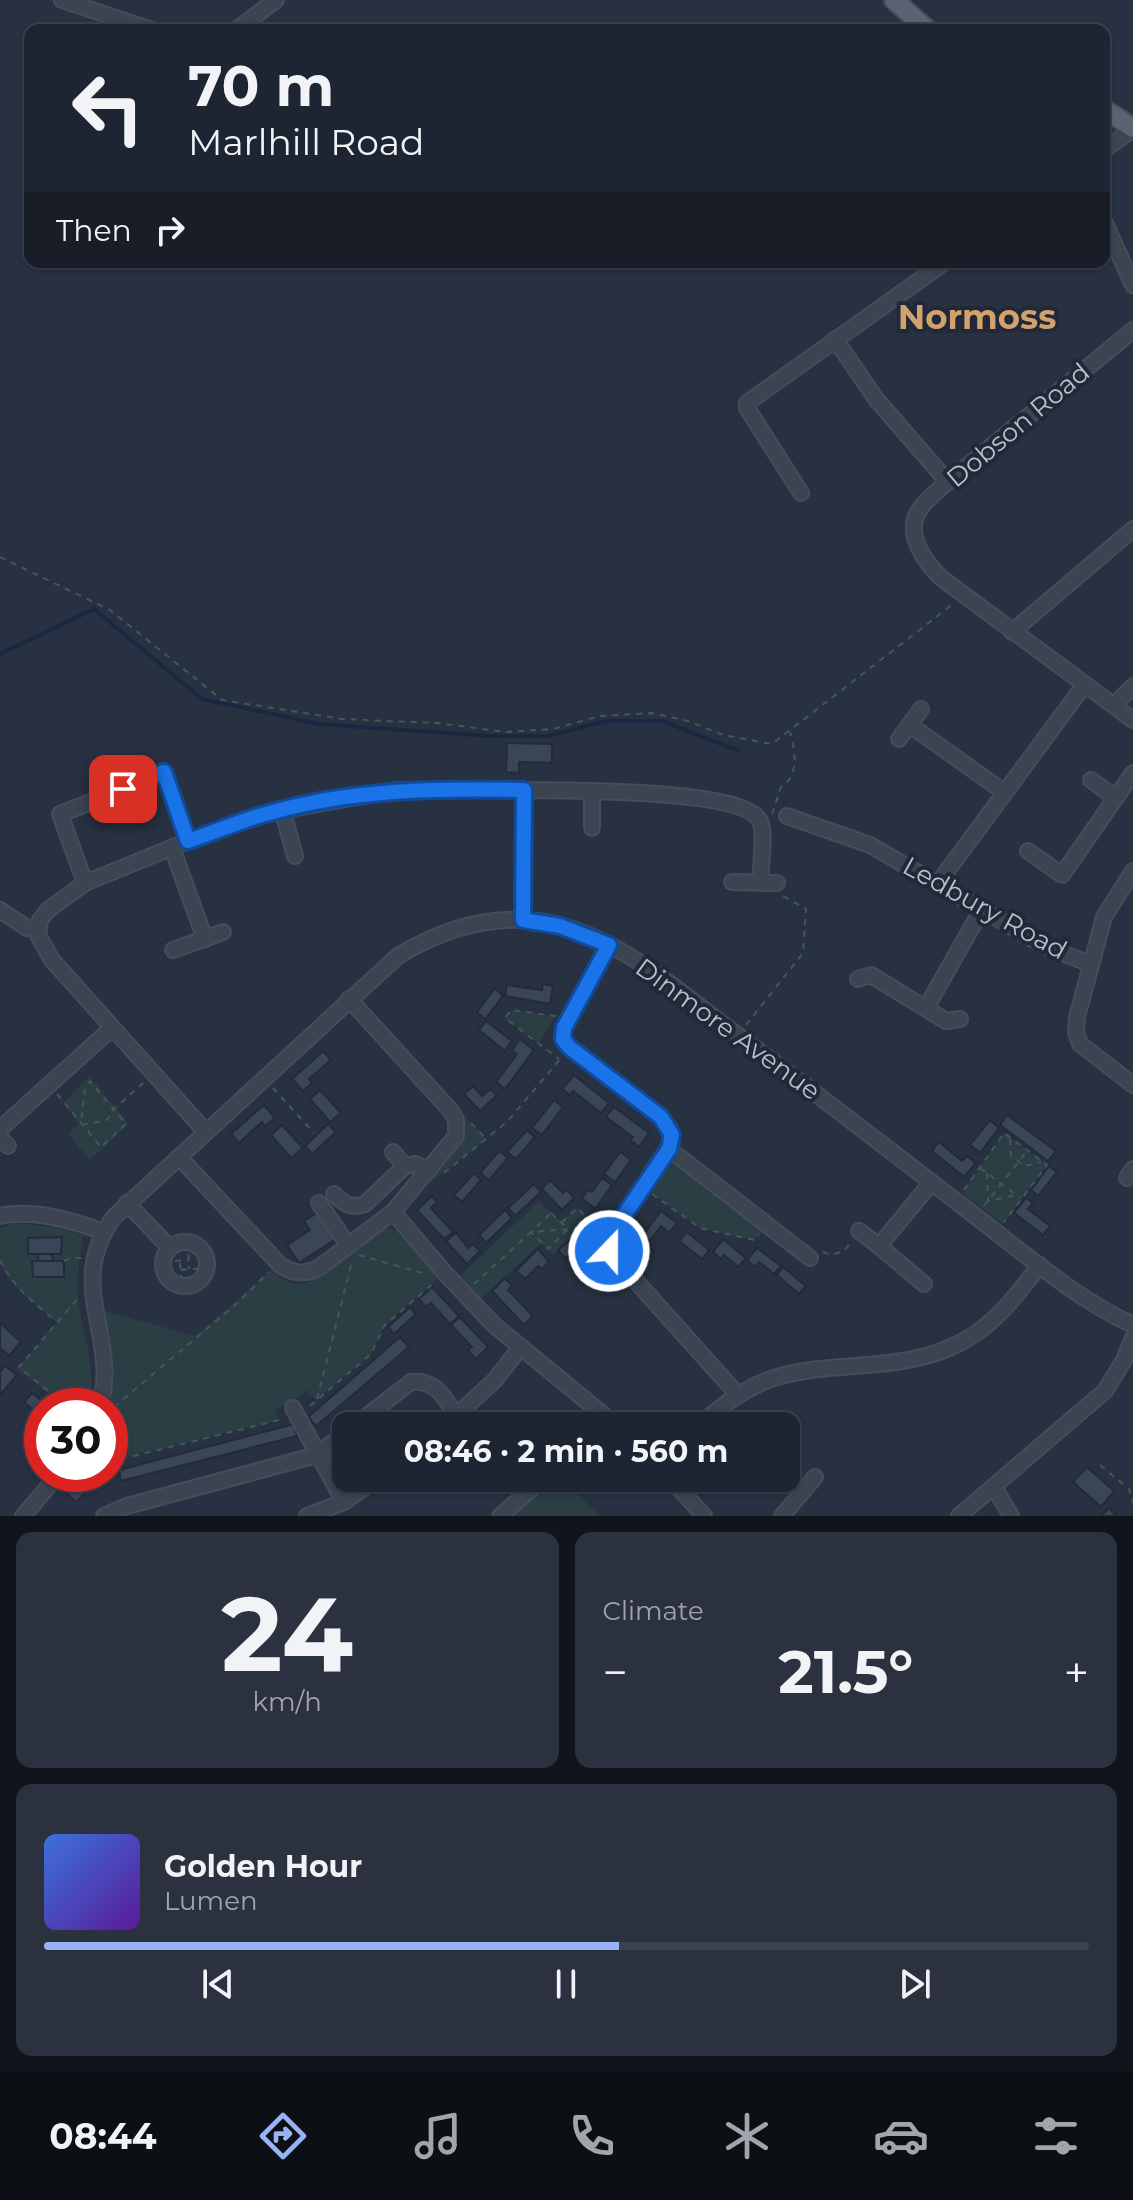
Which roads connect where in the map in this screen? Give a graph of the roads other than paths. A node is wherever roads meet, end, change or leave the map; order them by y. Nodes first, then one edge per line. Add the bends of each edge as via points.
1 (62, 0) edge
2 (276, 0) edge
3 (894, 0) edge
4 (134, 24) edge
5 (244, 24) edge
6 (921, 24) edge
7 (1110, 113) edge
8 (1133, 129) edge
9 (1110, 143) edge
10 (1110, 234) edge
11 (936, 268) edge
12 (1133, 285) edge
13 (1133, 330) edge
14 (835, 339) junction
15 (948, 482) junction
16 (801, 493) dead end
17 (1133, 529) edge
18 (1012, 632) junction
19 (1085, 684) junction
20 (1133, 686) edge
21 (1114, 705) junction
22 (921, 709) dead end
23 (1133, 720) edge
24 (910, 725) junction
25 (899, 739) dead end
26 (1133, 773) edge
27 (1091, 780) dead end
28 (123, 789) dead end
29 (524, 790) junction
30 (592, 792) junction
31 (1004, 792) junction
32 (101, 798) dead end
33 (1116, 798) junction
34 (282, 809) junction
35 (787, 816) dead end
36 (592, 828) dead end
37 (188, 841) junction
38 (172, 848) junction
39 (1028, 851) dead end
40 (295, 856) dead end
41 (1133, 871) edge
42 (732, 882) dead end
43 (939, 882) junction
44 (85, 883) junction
45 (760, 883) junction
46 (777, 883) road end
47 (982, 909) junction
48 (0, 910) edge
49 (523, 920) junction
50 (38, 929) junction
51 (223, 932) dead end
52 (205, 939) junction
53 (609, 945) junction
54 (173, 950) dead end
55 (1090, 964) junction
56 (865, 972) dead end
57 (349, 999) junction
58 (926, 1008) junction
59 (952, 1024) dead end
60 (111, 1029) junction
61 (1133, 1085) edge
62 (0, 1129) edge
63 (206, 1132) junction
64 (669, 1149) junction
65 (393, 1152) dead end
66 (179, 1157) junction
67 (405, 1166) junction
68 (435, 1173) junction
69 (931, 1183) junction
70 (334, 1194) dead end
71 (127, 1203) junction
72 (319, 1203) dead end
73 (393, 1212) junction
74 (0, 1216) edge
75 (859, 1231) road end
76 (103, 1232) junction
77 (348, 1245) junction
78 (879, 1246) junction
79 (169, 1247) junction
80 (810, 1258) road end
81 (1040, 1265) junction
82 (924, 1284) dead end
83 (1133, 1325) edge
84 (1133, 1338) edge
85 (520, 1348) junction
86 (104, 1388) edge
87 (738, 1395) junction
88 (295, 1412) road end
89 (372, 1412) edge
90 (448, 1412) edge
91 (461, 1412) edge
92 (590, 1412) edge
93 (717, 1412) edge
94 (332, 1443) edge
95 (317, 1455) junction
96 (815, 1477) dead end
97 (994, 1487) junction
98 (44, 1492) edge
99 (358, 1492) edge
100 (528, 1492) edge
101 (682, 1492) edge
102 (344, 1502) junction
103 (693, 1504) junction
104 (23, 1516) edge
105 (104, 1516) edge
106 (307, 1516) edge
107 (500, 1516) edge
108 (681, 1516) edge
109 (704, 1516) edge
110 (782, 1516) edge
111 (959, 1516) edge
112 (1011, 1516) edge

1 - 4 street
2 - 5 street
3 - 6 main road
7 - 8 main road
8 - 9 street
10 - 12 street
11 - 14 street
13 - 15 street, Dobson Road
14 - 15 street via 876,399
14 - 16 street via 747,403
15 - 18 street, Dobson Road via 918,512 918,546 926,562 963,596
17 - 18 street
18 - 19 street
19 - 21 street
19 - 31 street
20 - 21 street
21 - 23 street
22 - 24 street
24 - 25 street
24 - 31 street
26 - 33 street
27 - 33 street
28 - 37 street via 164,772
29 - 30 street
29 - 34 street via 397,790
29 - 49 street
30 - 36 street
30 - 45 street via 678,795 746,808 762,827
31 - 43 street
32 - 44 street via 60,814
33 - 39 street via 1062,875
34 - 37 street
34 - 40 street
35 - 43 street, Ledbury Road via 870,845
37 - 38 street
38 - 44 street
38 - 52 street
41 - 55 street via 1104,917
42 - 45 street
43 - 47 street, Ledbury Road
44 - 50 street via 48,910
45 - 46 street
47 - 55 street, Ledbury Road via 1045,946
47 - 58 street
48 - 50 street via 27,928
49 - 53 street, Dinmore Avenue via 560,926
49 - 57 street, Dinmore Avenue via 470,924 426,939
50 - 60 street via 52,960
51 - 52 street
52 - 54 street
53 - 64 street via 562,1034 564,1053 661,1117 672,1135
53 - 69 street, Dinmore Avenue via 738,1035
55 - 61 street, Ledbury Road via 1076,1033 1086,1049
56 - 58 street
57 - 63 street, Dinmore Avenue
57 - 68 street via 456,1120 456,1136
58 - 59 street
60 - 62 street
60 - 63 street
63 - 66 street, Dinmore Avenue
64 - 80 street
64 - 87 street via 610,1236 609,1251
65 - 67 street
66 - 71 street, Dinmore Avenue
66 - 77 street via 287,1270 312,1272
67 - 68 street via 415,1164
67 - 70 street via 365,1204 350,1207
68 - 73 street
69 - 78 street
69 - 81 street, Dinmore Avenue
71 - 76 street, Dinmore Avenue
71 - 79 street
72 - 77 street
73 - 77 street
73 - 85 street via 443,1275
74 - 76 street via 48,1217
75 - 78 street
76 - 86 street, Dinmore Avenue via 92,1282
78 - 82 street
79 - 79 street via 163,1262 167,1276 198,1281 206,1268 204,1253 188,1242
81 - 83 street, Dinmore Avenue via 1105,1312
81 - 87 street via 1001,1314 942,1351 913,1361 788,1375
84 - 97 street via 1105,1391
85 - 91 street
85 - 92 street
87 - 93 street
88 - 95 street
89 - 90 street via 417,1381 432,1384 443,1395
94 - 95 street
95 - 102 street
95 - 105 street
96 - 110 street
97 - 111 street
97 - 112 street
98 - 104 street
99 - 102 street
100 - 107 street
101 - 103 street
102 - 106 street
103 - 108 street
103 - 109 street

